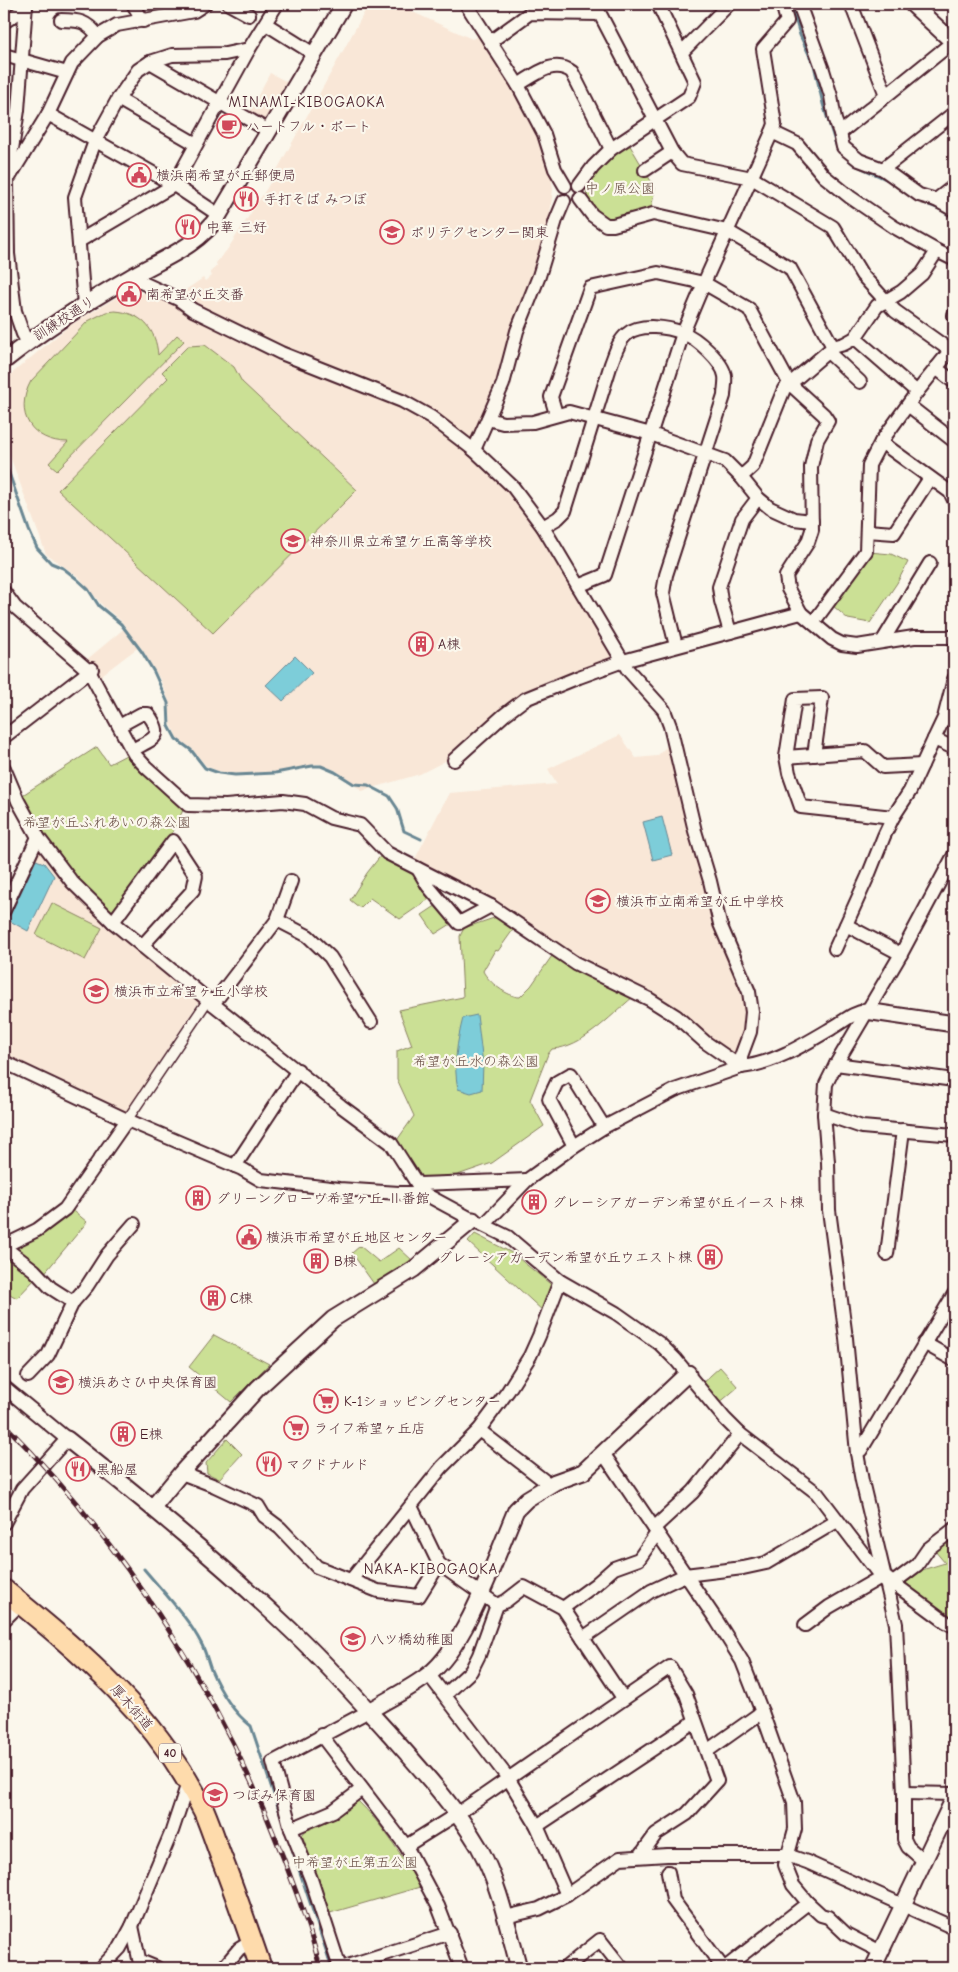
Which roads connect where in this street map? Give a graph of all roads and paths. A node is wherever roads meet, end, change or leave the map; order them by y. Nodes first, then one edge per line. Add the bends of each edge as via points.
1 (133, 4) edge
2 (205, 4) edge
3 (228, 4) edge
4 (278, 4) edge
5 (344, 4) edge
6 (658, 4) edge
7 (729, 4) edge
8 (782, 4) edge
9 (799, 4) edge
10 (851, 4) edge
11 (912, 4) edge
12 (469, 5) edge
13 (26, 6) edge
14 (249, 15) dead end
15 (61, 20) dead end
16 (143, 21) junction
17 (4, 22) edge
18 (266, 24) junction
19 (98, 36) junction
20 (490, 42) junction
21 (954, 42) edge
22 (249, 49) junction
23 (682, 52) junction
24 (314, 54) junction
25 (4, 55) edge
26 (21, 60) junction
27 (150, 62) junction
28 (67, 73) junction
29 (518, 85) junction
30 (886, 95) junction
31 (118, 100) junction
32 (219, 102) junction
33 (48, 114) junction
34 (954, 114) edge
35 (655, 121) junction
36 (269, 131) junction
37 (772, 132) junction
38 (840, 133) junction
39 (95, 141) junction
40 (196, 144) junction
41 (611, 149) junction
42 (672, 152) junction
43 (883, 169) junction
44 (645, 170) dead end
45 (752, 178) junction
46 (5, 182) edge
47 (174, 185) junction
48 (565, 186) junction
49 (954, 186) edge
50 (579, 193) junction
51 (564, 200) junction
52 (936, 200) junction
53 (954, 210) edge
54 (220, 215) junction
55 (727, 231) junction
56 (79, 241) junction
57 (937, 251) junction
58 (954, 252) edge
59 (130, 277) junction
60 (704, 283) junction
61 (887, 300) junction
62 (84, 304) junction
63 (683, 333) junction
64 (855, 338) junction
65 (28, 342) junction
66 (831, 349) junction
67 (952, 349) edge
68 (4, 361) edge
69 (936, 368) junction
70 (860, 382) dead end
71 (954, 382) edge
72 (789, 383) junction
73 (917, 392) junction
74 (908, 405) junction
75 (556, 414) junction
76 (488, 418) junction
77 (595, 418) junction
78 (651, 434) junction
79 (954, 441) edge
80 (881, 442) junction
81 (474, 450) junction
82 (704, 452) junction
83 (741, 477) junction
84 (930, 478) junction
85 (758, 498) junction
86 (954, 499) edge
87 (812, 520) junction
88 (543, 527) junction
89 (867, 531) junction
90 (930, 563) dead end
91 (578, 586) junction
92 (4, 592) edge
93 (800, 614) junction
94 (813, 623) junction
95 (730, 632) junction
96 (954, 637) edge
97 (882, 642) junction
98 (676, 646) junction
99 (623, 661) junction
100 (91, 670) junction
101 (954, 679) edge
102 (119, 726) junction
103 (4, 737) edge
104 (934, 739) junction
105 (954, 748) edge
106 (132, 750) junction
107 (814, 755) junction
108 (786, 757) junction
109 (454, 760) dead end
110 (922, 765) junction
111 (4, 768) edge
112 (893, 817) junction
113 (38, 837) junction
114 (954, 855) edge
115 (418, 869) junction
116 (291, 881) dead end
117 (491, 906) junction
118 (4, 910) edge
119 (277, 920) junction
120 (113, 922) junction
121 (846, 925) junction
122 (142, 946) junction
123 (835, 950) dead end
124 (901, 954) junction
125 (210, 1002) junction
126 (866, 1011) junction
127 (371, 1022) dead end
128 (954, 1024) edge
129 (4, 1062) edge
130 (836, 1064) junction
131 (740, 1067) junction
132 (298, 1070) junction
133 (954, 1080) edge
134 (824, 1114) junction
135 (127, 1120) junction
136 (607, 1125) junction
137 (903, 1130) junction
138 (954, 1135) edge
139 (574, 1146) junction
140 (235, 1166) junction
141 (527, 1180) junction
142 (421, 1189) junction
143 (479, 1222) junction
144 (134, 1224) dead end
145 (4, 1246) edge
146 (887, 1254) dead end
147 (560, 1281) junction
148 (954, 1294) edge
149 (74, 1302) junction
150 (924, 1343) junction
151 (954, 1360) edge
152 (688, 1374) junction
153 (28, 1376) dead end
154 (4, 1388) edge
155 (479, 1430) junction
156 (740, 1434) junction
157 (67, 1440) junction
158 (604, 1453) junction
159 (857, 1454) junction
160 (181, 1472) junction
161 (550, 1485) junction
162 (411, 1506) junction
163 (153, 1507) junction
164 (836, 1522) junction
165 (4, 1524) edge
166 (954, 1529) edge
167 (655, 1530) junction
168 (439, 1564) junction
169 (685, 1575) junction
170 (886, 1579) junction
171 (351, 1580) junction
172 (4, 1590) edge
173 (480, 1594) junction
174 (20, 1604) junction
175 (497, 1605) junction
176 (563, 1608) junction
177 (4, 1620) edge
178 (805, 1625) dead end
179 (954, 1626) edge
180 (583, 1638) junction
181 (430, 1675) junction
182 (445, 1695) junction
183 (623, 1698) junction
184 (369, 1711) junction
185 (762, 1712) junction
186 (695, 1721) junction
187 (322, 1735) junction
188 (708, 1751) junction
189 (508, 1778) junction
190 (188, 1783) junction
191 (362, 1789) junction
192 (904, 1793) junction
193 (954, 1794) edge
194 (954, 1798) edge
195 (456, 1814) junction
196 (537, 1826) junction
197 (291, 1829) junction
198 (406, 1846) junction
199 (787, 1855) junction
200 (640, 1856) junction
201 (924, 1861) junction
202 (668, 1864) junction
203 (567, 1894) junction
204 (808, 1903) junction
205 (903, 1905) junction
206 (504, 1917) junction
207 (132, 1926) junction
208 (954, 1928) edge
209 (450, 1933) junction
210 (252, 1941) junction
211 (881, 1952) junction
212 (141, 1965) edge
213 (101, 1968) edge
214 (157, 1968) edge
215 (223, 1968) edge
216 (261, 1968) edge
217 (340, 1968) edge
218 (462, 1968) edge
219 (519, 1968) edge
220 (565, 1968) edge
221 (622, 1968) edge
222 (724, 1968) edge
223 (873, 1968) edge

1 - 16 street
2 - 16 street via 194,11
3 - 14 street
4 - 18 street
5 - 24 street, 訓練校通り
6 - 23 street
7 - 23 street
8 - 37 street via 787,21 763,49 774,124
9 - 38 street via 823,70
10 - 30 street
11 - 21 street
12 - 20 street
13 - 17 street
13 - 26 street
15 - 19 street via 79,20
16 - 19 street via 117,25
18 - 22 street
18 - 24 street
19 - 28 street via 72,63
20 - 29 street
20 - 35 street via 530,14 600,14
21 - 30 street
22 - 27 street via 225,54 172,56
22 - 32 street
23 - 35 street via 695,82 693,89 689,97
24 - 36 street, 訓練校通り
25 - 26 street
26 - 28 street
26 - 46 street via 18,110
27 - 31 street via 138,70
27 - 32 street
28 - 33 street
29 - 41 street via 552,66 564,66 572,72
29 - 48 street via 544,134 555,169
30 - 38 street
31 - 39 street
31 - 40 street
32 - 36 street
32 - 40 street
33 - 39 street
33 - 46 street
34 - 43 street
35 - 41 street
35 - 42 street
36 - 54 street, 訓練校通り
37 - 45 street
37 - 57 street via 797,144 824,176 850,198
38 - 43 street via 843,147 858,160
39 - 47 street
39 - 56 street via 75,198
40 - 47 street
41 - 50 street via 593,167
42 - 44 street
42 - 45 street via 682,164
43 - 52 street via 920,195
45 - 55 street
45 - 61 street via 833,227 862,275
46 - 65 street via 8,254 15,311
47 - 54 street
47 - 56 street
48 - 50 street via 574,183
48 - 51 street via 561,194
49 - 52 street
50 - 51 street via 574,203
50 - 55 street via 592,215 606,225 613,226 653,214
51 - 76 street via 517,331 503,384
52 - 53 street
54 - 59 street, 訓練校通り via 198,240
55 - 60 street
55 - 66 street via 790,268
56 - 62 street
57 - 58 street via 951,258
57 - 61 street via 922,274
59 - 62 street, 訓練校通り
59 - 81 street via 281,353 402,400 431,417
60 - 63 street
60 - 72 street via 748,309
60 - 75 street via 658,273 590,288 551,396
61 - 64 street via 877,306
61 - 67 street via 895,311
62 - 65 street, 訓練校通り
63 - 77 street via 651,326 626,334 618,345
63 - 78 street
63 - 82 street via 703,346 725,376 724,396
64 - 66 street
64 - 73 street
65 - 68 street, 訓練校通り
66 - 70 street
66 - 72 street
67 - 69 street
69 - 71 street
69 - 73 street
72 - 83 street via 753,466
72 - 87 street via 828,421 817,440 811,467
73 - 74 street
74 - 79 street
74 - 80 street
75 - 76 street via 533,422 504,422
75 - 77 street via 568,412
76 - 81 street
77 - 78 street
77 - 88 street via 565,510
78 - 82 street
78 - 91 street via 605,574
80 - 84 street
80 - 89 street via 869,465
81 - 88 street via 513,487
82 - 83 street via 725,461
82 - 98 street via 663,593
83 - 85 street
84 - 86 street via 950,492
84 - 89 street via 894,533
85 - 87 street via 783,515
85 - 95 street via 742,519 719,587
87 - 93 street via 808,542 786,576 788,589
88 - 91 street
89 - 94 street via 866,550
90 - 97 street
91 - 99 street
92 - 100 street via 15,607
93 - 94 street
93 - 95 street
94 - 97 street via 832,640 842,644 857,646
95 - 98 street
96 - 97 street via 914,637
98 - 99 street
99 - 109 street via 525,699
99 - 131 street via 664,710 720,924 749,992 750,1032
100 - 102 street
100 - 103 street
101 - 104 street via 944,718
102 - 106 street
102 - 106 street via 141,714 148,714 157,726 154,738
104 - 105 street
104 - 110 street
106 - 115 street via 188,805 226,806 283,801 305,804 330,818 360,825 387,853
107 - 108 street
107 - 108 street via 822,698 795,699
107 - 110 street via 865,751 883,767
108 - 112 street via 801,806
110 - 112 street
111 - 113 street
112 - 121 street
113 - 118 street
113 - 120 street via 72,882
114 - 124 street
115 - 117 street
115 - 117 street via 428,886 460,923
116 - 119 street
117 - 131 street via 575,963 649,999 676,1016
119 - 125 street
119 - 127 street via 308,936 330,956
120 - 122 street
120 - 122 street via 173,840 196,876 193,890
121 - 123 street
121 - 124 street
122 - 125 street
124 - 126 street
125 - 132 street
125 - 135 street
126 - 128 street
126 - 130 street
126 - 131 street via 787,1053
129 - 135 street
130 - 133 street
130 - 134 street via 826,1084
131 - 136 street via 676,1090
132 - 140 street
132 - 142 street via 391,1143
134 - 137 street via 862,1127
134 - 159 street via 829,1210
135 - 140 street
135 - 145 street via 65,1208 38,1230
136 - 139 street
136 - 139 street via 571,1074 557,1082 549,1098
137 - 138 street
137 - 146 street
139 - 141 street
140 - 142 street via 261,1180 282,1183 358,1191
141 - 142 street
141 - 143 street
142 - 143 street
143 - 147 street via 508,1237
143 - 160 street via 414,1269 333,1319 258,1388
144 - 149 street
145 - 149 street via 51,1288
147 - 152 street via 639,1328 660,1344
147 - 155 street via 530,1356
148 - 150 street
149 - 153 street via 48,1355
150 - 151 street
150 - 159 street
152 - 156 street
152 - 158 street
154 - 157 street
155 - 161 street
155 - 162 street via 442,1467
156 - 164 street via 817,1493
156 - 167 street via 693,1492
157 - 163 street
157 - 165 street via 22,1489
158 - 161 street via 583,1472
158 - 167 street
159 - 170 street
160 - 163 street
160 - 171 street via 258,1506 264,1516 317,1566
161 - 173 street via 516,1510
162 - 168 street
162 - 171 street
163 - 184 street via 294,1632
164 - 169 street via 766,1563
164 - 170 street
166 - 170 street via 928,1549 917,1565
167 - 169 street
167 - 176 street via 638,1559 614,1568
168 - 171 street via 419,1596 378,1591
168 - 173 street
169 - 180 street via 651,1591
169 - 185 street via 718,1620 742,1661
170 - 178 street via 829,1607
170 - 179 street
170 - 192 street via 896,1624
172 - 174 main road, 厚木街道 / 40
173 - 175 street
173 - 181 street via 458,1640
174 - 177 street
174 - 190 main road, 厚木街道 / 40 via 101,1672 166,1747
175 - 176 street via 524,1587
175 - 182 street via 471,1671
176 - 180 street
180 - 183 street
181 - 182 street
181 - 184 street
182 - 189 street
183 - 186 street via 670,1667 686,1694
183 - 189 street
184 - 187 street
184 - 195 street
185 - 188 street
185 - 199 street via 794,1802 795,1829
186 - 188 street
186 - 196 street
187 - 191 street
187 - 197 street via 273,1762
188 - 200 street via 717,1781 687,1814 656,1834
189 - 195 street
189 - 196 street
190 - 207 street via 172,1831
190 - 210 main road, 厚木街道 / 40 via 204,1812
191 - 197 street via 333,1811
191 - 198 street
192 - 193 street
192 - 201 street via 904,1839
194 - 201 street
195 - 198 street
195 - 206 street via 479,1847 493,1878
196 - 203 street
197 - 217 street
198 - 209 street
199 - 202 street
199 - 204 street via 785,1865 793,1885
199 - 205 street
200 - 202 street
200 - 203 street via 620,1858
201 - 205 street
202 - 222 street via 673,1900
203 - 206 street via 539,1909
204 - 211 street via 846,1934
204 - 222 street
205 - 208 street
205 - 211 street
206 - 219 street
207 - 212 street
207 - 213 street via 120,1948
209 - 217 street
209 - 218 street
210 - 215 street via 239,1949
210 - 216 main road, 厚木街道 / 40
211 - 223 street
212 - 214 street
220 - 221 street via 600,1940

